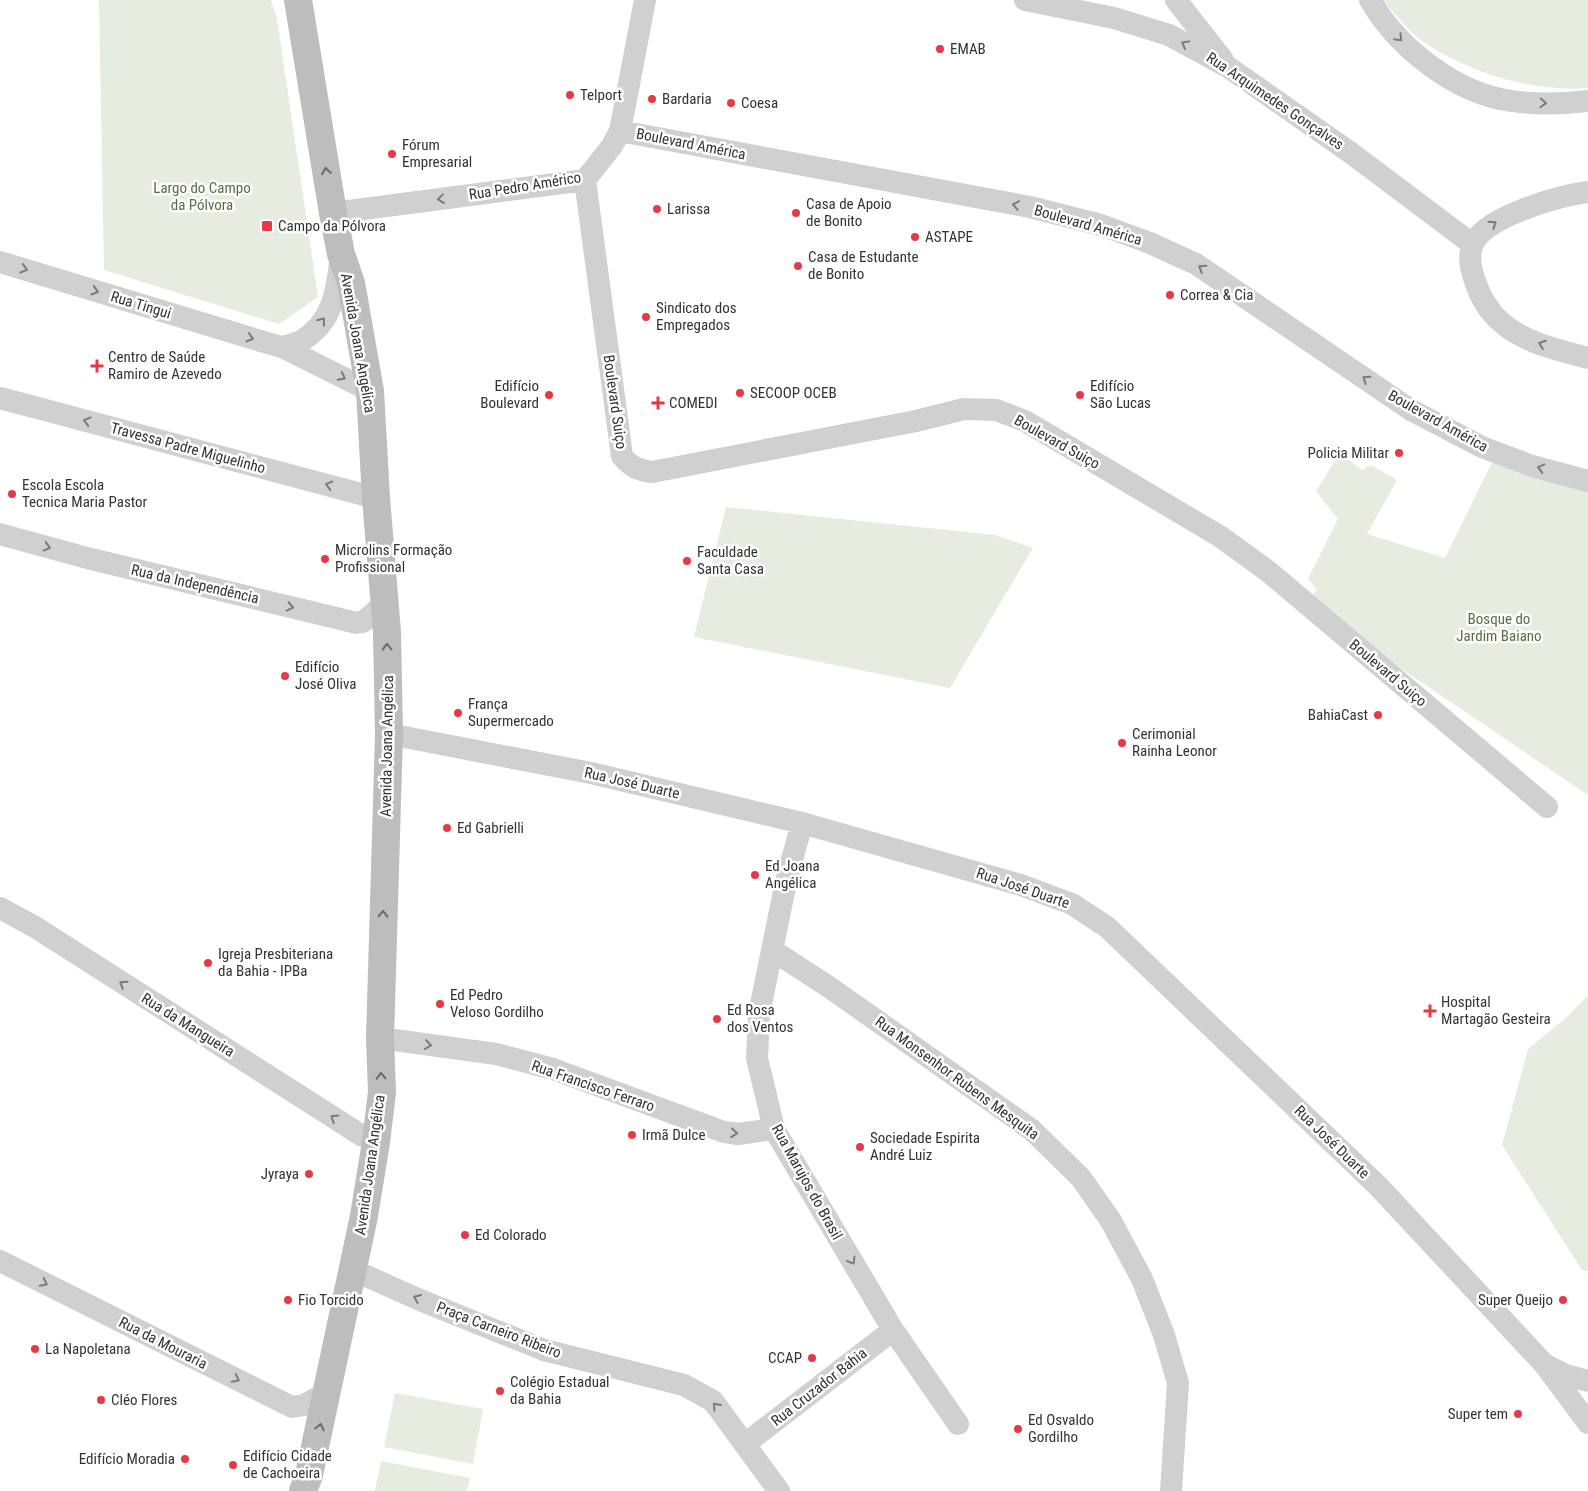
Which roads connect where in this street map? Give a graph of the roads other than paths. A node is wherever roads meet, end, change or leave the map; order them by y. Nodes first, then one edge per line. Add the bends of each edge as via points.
1 (298, 0) edge
2 (645, 0) edge
3 (1025, 0) edge
4 (1176, 0) edge
5 (1370, 0) edge
6 (1228, 67) junction
7 (1588, 101) edge
8 (620, 130) junction
9 (585, 180) junction
10 (1588, 192) edge
11 (333, 213) junction
12 (1472, 244) junction
13 (341, 254) junction
14 (0, 262) edge
15 (282, 347) junction
16 (1588, 358) edge
17 (370, 391) junction
18 (0, 398) edge
19 (1588, 481) edge
20 (376, 498) junction
21 (0, 534) edge
22 (384, 604) junction
23 (389, 734) junction
24 (1547, 807) dead end
25 (802, 823) junction
26 (0, 908) edge
27 (772, 950) junction
28 (380, 1038) junction
29 (774, 1129) junction
30 (376, 1142) junction
31 (0, 1261) edge
32 (354, 1270) junction
33 (893, 1330) junction
34 (1545, 1364) junction
35 (1588, 1381) edge
36 (328, 1392) junction
37 (1588, 1423) edge
38 (958, 1424) dead end
39 (746, 1444) junction
40 (303, 1491) edge
41 (779, 1491) edge
42 (1171, 1491) edge

11 -> 1 main road, Avenida Joana Angélica
2 - 8 street, Rua Pedro Américo
6 -> 3 street, Rua Arquimedes Gonçalves via 1169,34 1114,18
4 - 6 street
5 -> 7 street via 1381,19 1409,48 1440,72 1477,93 1511,101 1560,104
6 - 12 street, Rua Arquimedes Gonçalves via 1351,153
8 - 9 street, Rua Pedro Américo via 612,146
19 -> 8 street, Boulevard América via 1532,466 1482,447 1441,426 1411,410 1196,264 1101,225 1030,207
9 -> 11 street, Rua Pedro Américo
9 - 24 street, Boulevard Suiço via 622,456 637,470 652,472 964,409 996,410 1034,426 1221,537 1261,566
12 -> 10 street via 1481,232 1499,220 1534,206
11 - 13 main road, Avenida Joana Angélica
16 -> 12 street via 1544,345 1520,335 1501,322 1484,302 1476,283 1470,266
15 -> 13 street via 301,342 325,320 337,288
13 - 17 main road, Avenida Joana Angélica via 351,284
14 -> 15 street, Rua Tingui
15 -> 17 street, Rua Tingui
17 - 20 main road, Avenida Joana Angélica
20 -> 18 street, Travessa Padre Miguelinho
20 - 22 main road, Avenida Joana Angélica
21 -> 22 street, Rua da Independência via 357,623 364,622
23 -> 22 main road, Avenida Joana Angélica
23 - 25 street, Rua José Duarte via 591,773
28 -> 23 main road, Avenida Joana Angélica
25 - 27 street, Rua Marujos do Brasil
25 - 34 street, Rua José Duarte via 1021,885 1072,904 1107,927 1378,1186
30 -> 26 street, Rua da Mangueira
27 - 29 street, Rua Marujos do Brasil via 759,1014 757,1058
27 - 42 street, Rua Monsenhor Rubens Mesquita via 829,986 1032,1130 1081,1178 1111,1221 1142,1279 1178,1383
28 -> 29 street, Rua Francisco Ferraro via 496,1054 553,1069 724,1132 738,1134
30 -> 28 main road, Avenida Joana Angélica via 382,1092
29 -> 33 street, Rua Marujos do Brasil
30 - 32 main road, Avenida Joana Angélica
31 -> 36 street, Rua da Mouraria via 292,1408
32 - 36 main road, Avenida Joana Angélica
39 -> 32 street, Praça Carneiro Ribeiro via 713,1401 684,1385 544,1350
33 - 38 street, Rua Marujos do Brasil
33 - 39 street, Rua Cruzador Bahia
34 - 35 street via 1566,1375
34 - 37 street
40 -> 36 main road, Avenida Joana Angélica
39 - 41 street, Praça Carneiro Ribeiro

